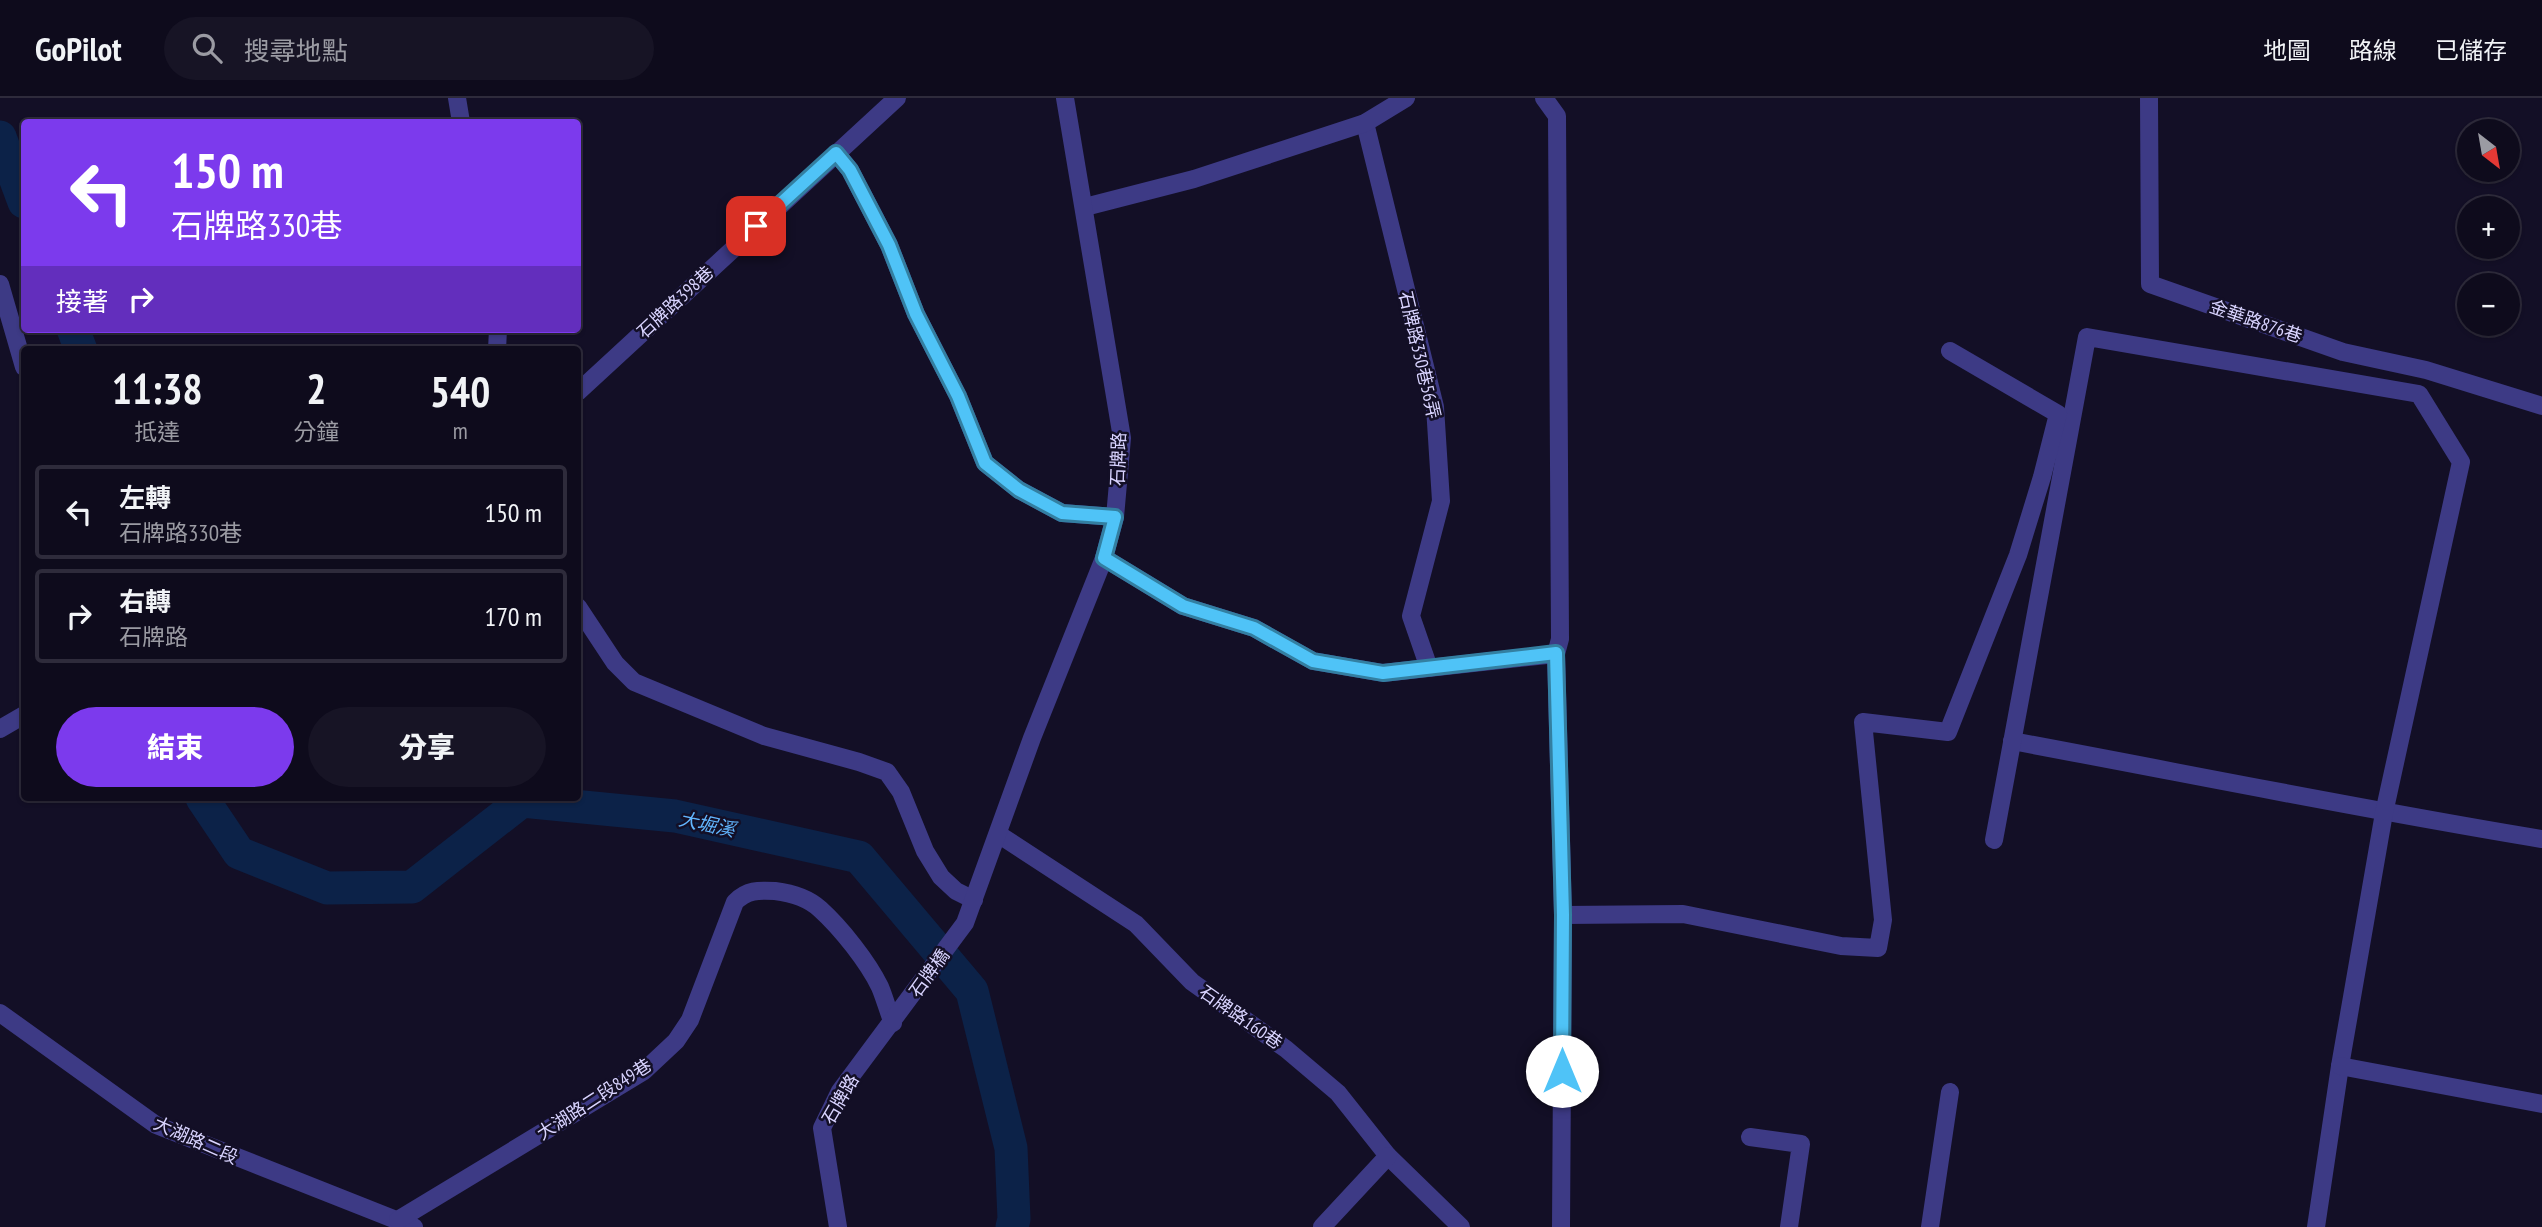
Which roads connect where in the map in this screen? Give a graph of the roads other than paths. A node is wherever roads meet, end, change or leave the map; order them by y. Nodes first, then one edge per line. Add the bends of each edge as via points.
1 (457, 98) edge
2 (897, 98) edge
3 (1065, 98) edge
4 (1406, 98) edge
5 (1544, 98) edge
6 (2149, 98) edge
7 (460, 119) edge
8 (1364, 123) junction
9 (836, 153) junction
10 (1085, 207) junction
11 (0, 284) edge
12 (1950, 351) dead end
13 (21, 357) edge
14 (581, 389) edge
15 (2542, 406) edge
16 (1115, 517) junction
17 (1104, 558) junction
18 (581, 612) edge
19 (1556, 653) junction
20 (1429, 668) junction
21 (21, 717) edge
22 (0, 729) edge
23 (2012, 741) junction
24 (2384, 813) junction
25 (998, 834) junction
26 (2542, 839) edge
27 (1994, 840) dead end
28 (974, 900) junction
29 (1563, 915) junction
30 (965, 923) joint
31 (0, 1013) edge
32 (893, 1023) junction
33 (2340, 1066) junction
34 (1951, 1092) dead end
35 (2542, 1104) edge
36 (1749, 1137) dead end
37 (1388, 1156) junction
38 (406, 1223) edge
39 (838, 1227) edge
40 (1322, 1227) edge
41 (1461, 1227) edge
42 (1561, 1227) edge
43 (1788, 1227) edge
44 (1930, 1227) edge
45 (2316, 1227) edge

1 - 7 street
2 - 9 street, 石牌路398巷
3 - 10 street, 石牌路
4 - 8 street
5 - 19 street via 1557,116 1560,639
6 - 15 street, 金華路876巷 via 2150,284 2343,352 2426,370
8 - 10 street via 1194,179
8 - 20 street, 石牌路330巷56弄 via 1435,407 1441,501 1411,616
9 - 14 street, 石牌路398巷
9 - 16 street via 850,170 889,245 985,463 1019,490 1062,513
10 - 16 street, 石牌路 via 1122,438
11 - 13 street
12 - 29 street via 2058,414 2018,555 1948,732 1863,722 1883,920 1878,948 1841,946 1684,914
16 - 17 street, 石牌路
17 - 20 street via 1183,606 1254,628 1313,661 1383,673
17 - 25 street, 石牌路
18 - 28 street via 615,663 634,682 764,736 887,772 941,877
19 - 20 street
19 - 29 street
21 - 22 street
23 - 24 street
23 - 24 street via 2087,337 2419,394 2461,462
23 - 27 street
24 - 26 street
24 - 33 street
25 - 28 street, 石牌路
25 - 37 street, 石牌路160巷 via 1136,924 1192,982 1286,1049 1338,1093
28 - 30 street, 石牌路
29 - 42 street
30 - 32 street, 石牌橋
31 - 38 street, 大湖路二段 via 156,1125
32 - 38 street, 大湖路二段849巷 via 879,985 860,954 820,908 779,892 744,893 735,902 690,1020 676,1041 643,1071
32 - 39 street, 石牌路 via 840,1091 822,1128
33 - 35 street
33 - 45 street
34 - 44 street
36 - 43 street via 1801,1144
37 - 40 street
37 - 41 street, 石牌路160巷

